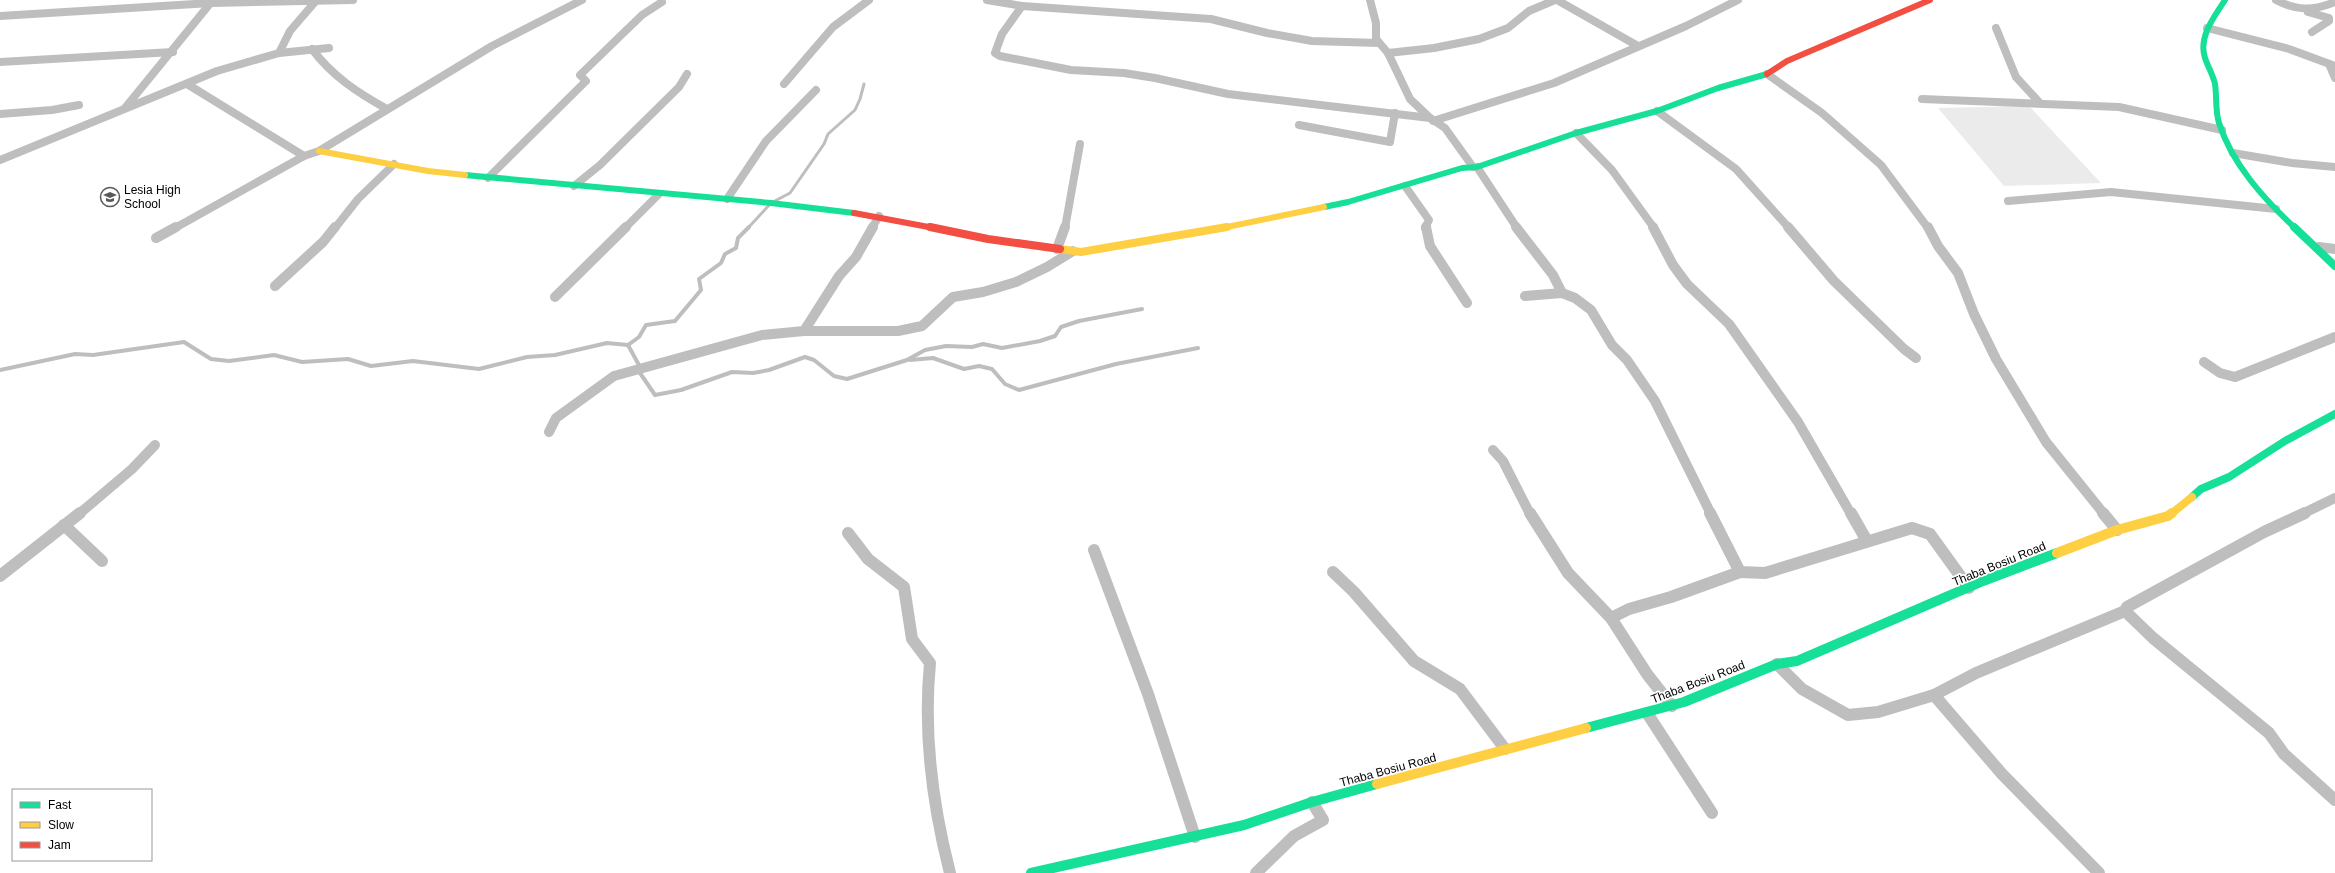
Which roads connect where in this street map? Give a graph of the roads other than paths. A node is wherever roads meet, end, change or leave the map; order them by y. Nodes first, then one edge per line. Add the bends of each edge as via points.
1 (352, 0) edge
2 (582, 0) edge
3 (869, 0) edge
4 (987, 0) edge
5 (1370, 0) edge
6 (1558, 0) edge
7 (1738, 0) edge
8 (1930, 0) edge
9 (2225, 0) edge
10 (2276, 0) edge
11 (212, 1) edge
12 (315, 2) junction
13 (662, 2) dead end
14 (2335, 2) edge
15 (1022, 6) junction
16 (2304, 11) junction
17 (0, 16) edge
18 (2332, 19) edge
19 (1996, 28) dead end
20 (2207, 28) junction
21 (2312, 32) dead end
22 (1379, 43) junction
23 (1638, 46) junction
24 (329, 48) dead end
25 (312, 49) junction
26 (172, 52) junction
27 (279, 53) junction
28 (1388, 53) junction
29 (0, 62) edge
30 (2332, 65) edge
31 (687, 74) dead end
32 (1767, 74) junction
33 (2335, 78) edge
34 (187, 84) junction
35 (784, 84) dead end
36 (816, 90) dead end
37 (1922, 99) dead end
38 (2038, 102) junction
39 (79, 105) dead end
40 (387, 109) junction
41 (123, 110) junction
42 (1657, 111) junction
43 (1395, 113) junction
44 (0, 114) edge
45 (1432, 120) junction
46 (1299, 125) dead end
47 (2222, 130) junction
48 (1576, 133) junction
49 (1080, 144) dead end
50 (318, 152) junction
51 (2233, 153) junction
52 (304, 156) junction
53 (0, 160) edge
54 (394, 164) junction
55 (1475, 167) junction
56 (2335, 167) edge
57 (488, 178) junction
58 (574, 186) junction
59 (1405, 186) junction
60 (659, 194) junction
61 (727, 199) junction
62 (2008, 201) dead end
63 (2276, 209) junction
64 (879, 216) junction
65 (156, 238) dead end
66 (2319, 247) junction
67 (1057, 249) junction
68 (2335, 249) edge
69 (1073, 251) junction
70 (2335, 266) edge
71 (275, 286) dead end
72 (1562, 293) junction
73 (1525, 296) dead end
74 (555, 297) dead end
75 (1467, 304) dead end
76 (804, 331) junction
77 (2335, 337) edge
78 (1916, 358) dead end
79 (2204, 362) dead end
80 (2335, 414) edge
81 (549, 432) dead end
82 (155, 445) dead end
83 (1494, 450) dead end
84 (2335, 498) edge
85 (64, 525) junction
86 (2116, 530) junction
87 (848, 533) dead end
88 (1867, 541) junction
89 (1094, 550) dead end
90 (102, 561) dead end
91 (1334, 572) dead end
92 (1740, 572) junction
93 (0, 576) edge
94 (1969, 588) junction
95 (2125, 611) junction
96 (1611, 618) junction
97 (1777, 664) junction
98 (1934, 695) junction
99 (1672, 706) junction
100 (1648, 714) junction
101 (1505, 749) junction
102 (2335, 800) edge
103 (1312, 802) junction
104 (1712, 814) dead end
105 (1195, 837) junction
106 (950, 873) edge
107 (1031, 873) edge
108 (1256, 873) edge
109 (2099, 873) edge

1 - 12 street
2 - 40 street via 492,46
3 - 35 street via 833,27
4 - 15 street
5 - 22 street via 1376,23 1375,36
6 - 23 street
6 - 28 street via 1528,12 1508,28 1472,41 1413,52
7 - 23 street
8 - 32 street via 1787,61
9 - 20 street
10 - 16 street
11 - 12 street
11 - 17 street
11 - 26 street
12 - 27 street via 290,31
13 - 57 street via 642,15 580,75 586,81
14 - 16 street via 2315,10
15 - 22 street via 1211,19 1267,33 1312,40
15 - 43 street via 1004,29 996,47 995,53 1000,56 1071,70 1124,73 1155,78 1228,94
16 - 18 street
18 - 21 street
19 - 38 street via 2016,77
20 - 30 street via 2276,46
20 - 47 street via 2204,55 2214,81
22 - 28 street
23 - 45 street via 1554,83
24 - 25 street
25 - 27 street
25 - 40 street via 320,62 357,93
26 - 29 street
26 - 41 street
27 - 34 street via 217,71
28 - 45 street via 1410,99
30 - 33 street
31 - 58 street via 679,87 605,160
32 - 42 street via 1718,88
32 - 86 street via 1822,112 1881,165 1893,180 1958,273 1974,314 1996,358 2046,442
34 - 41 street
34 - 52 street
36 - 61 street via 766,142
37 - 38 street
38 - 47 street via 2119,107
39 - 44 street
40 - 50 street
41 - 53 street
42 - 48 street
42 - 78 street via 1736,169 1834,281
43 - 45 street
43 - 46 street via 1390,142
45 - 55 street via 1445,128
47 - 51 street
48 - 55 street
48 - 88 street via 1612,170 1650,220 1673,265 1687,284 1729,324 1798,422
49 - 67 street via 1068,218
50 - 52 street
50 - 54 street
51 - 56 street
51 - 63 street
52 - 65 street
54 - 57 street
54 - 71 street via 358,199 323,242
55 - 59 street
55 - 72 street via 1520,232 1554,275
57 - 58 street
58 - 60 street
59 - 69 street via 1348,202 1236,225 1081,252
59 - 75 street via 1429,220 1425,228 1430,246
60 - 61 street
60 - 74 street
61 - 64 street
62 - 63 street via 2110,192
63 - 66 street
64 - 67 street via 988,240
64 - 76 street via 860,250 839,276
66 - 68 street
66 - 70 street
67 - 69 street
69 - 76 street via 1055,264 1014,281 971,296 953,297 922,326 898,331
72 - 73 street
72 - 92 street via 1575,298 1591,310 1612,345 1627,360 1656,401
76 - 81 street via 762,335 614,376 556,418
77 - 79 street via 2235,377 2220,373
80 - 86 street, Thaba Bosiu Road via 2229,476 2201,489 2168,516
82 - 85 street via 132,469
83 - 96 street via 1503,461 1528,510 1568,574
84 - 95 street via 2264,532 2127,607
85 - 90 street
85 - 93 street
86 - 94 street, Thaba Bosiu Road
87 - 106 street via 868,559 904,587 912,639 930,663 927,688 928,748 936,810
88 - 92 street via 1765,572
88 - 94 street via 1912,528 1930,534
89 - 105 street via 1150,701
91 - 101 street via 1414,661 1460,689
92 - 96 street via 1629,609
94 - 97 street, Thaba Bosiu Road via 1797,660
95 - 98 street via 1976,673
95 - 102 street via 2153,638 2269,733 2284,754
96 - 99 street via 1647,674
97 - 98 street via 1802,689 1848,715 1878,712
97 - 99 street, Thaba Bosiu Road
98 - 109 street via 2002,774
99 - 100 street, Thaba Bosiu Road
100 - 101 street, Thaba Bosiu Road
100 - 104 street
101 - 103 street, Thaba Bosiu Road
103 - 105 street, Thaba Bosiu Road via 1244,825
103 - 108 street via 1323,820 1294,836
105 - 107 street, Thaba Bosiu Road

